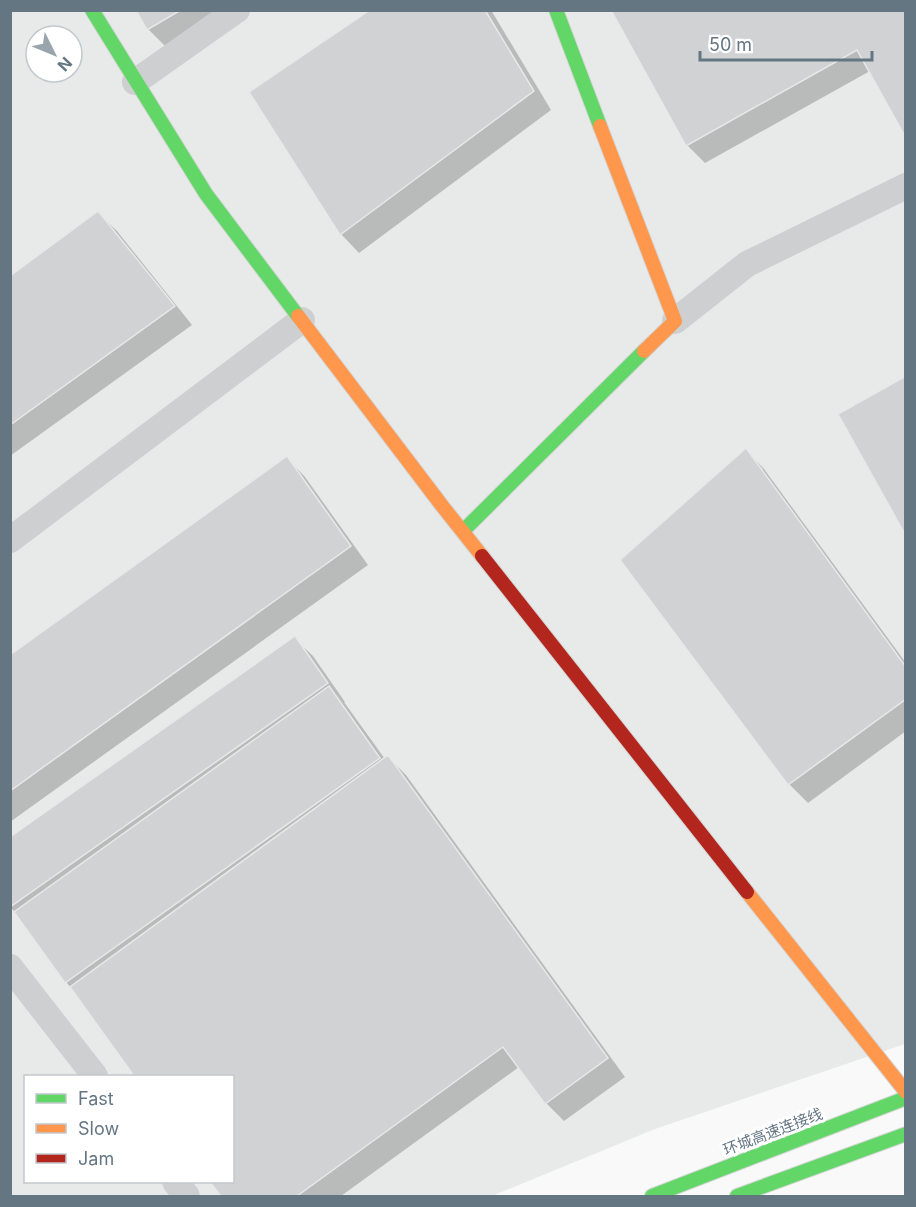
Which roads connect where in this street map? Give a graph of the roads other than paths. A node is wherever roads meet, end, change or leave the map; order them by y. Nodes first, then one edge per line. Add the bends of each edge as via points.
1 (92, 10) edge
2 (237, 10) edge
3 (556, 10) edge
4 (135, 82) junction
5 (906, 186) edge
6 (302, 320) junction
7 (675, 321) junction
8 (463, 531) junction
9 (10, 540) edge
10 (10, 967) edge
11 (93, 1075) edge
12 (906, 1092) edge
13 (906, 1098) edge
14 (906, 1134) edge
15 (176, 1183) edge
16 (731, 1188) edge
17 (683, 1191) edge
18 (187, 1197) edge
19 (652, 1197) edge

1 - 4 street
2 - 4 street
3 - 7 street
4 - 6 street via 206,194
5 - 7 street via 747,264
6 - 8 street
6 - 9 street
7 - 8 street
8 - 12 street
10 - 11 street
13 - 16 street, 环城高速连接线
14 - 16 street, 环城高速连接线
15 - 18 street
16 - 17 street, 环城高速连接线
17 - 19 street, 环城高速连接线

